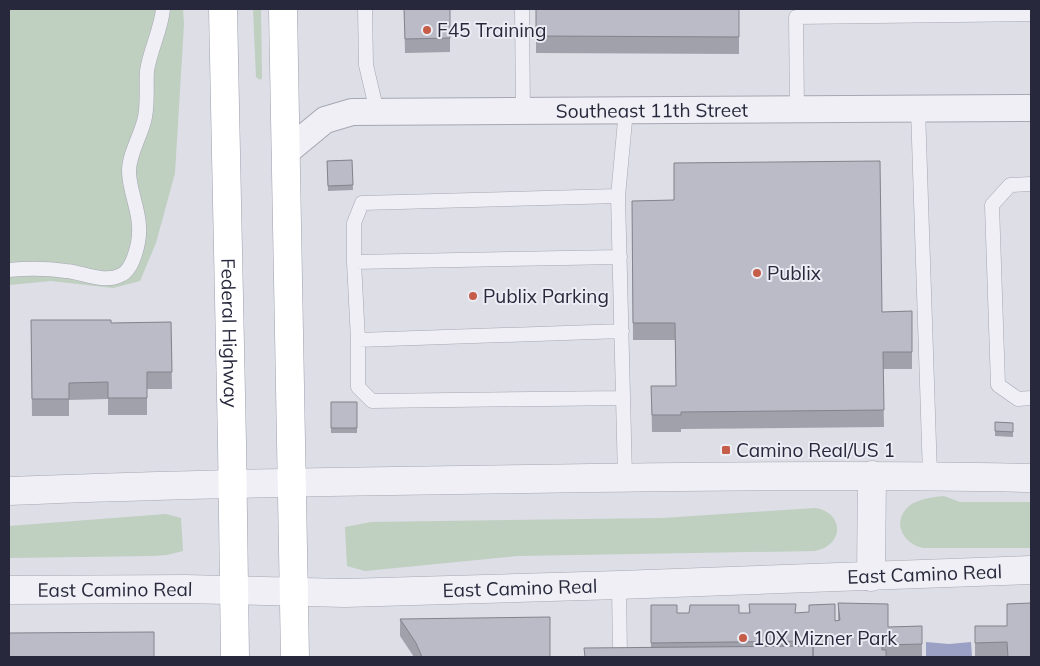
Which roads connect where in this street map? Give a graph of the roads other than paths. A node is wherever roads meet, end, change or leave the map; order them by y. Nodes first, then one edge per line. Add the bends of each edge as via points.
1 (163, 9) edge
2 (222, 9) edge
3 (283, 9) edge
4 (365, 9) edge
5 (522, 9) edge
6 (1031, 14) edge
7 (1031, 108) edge
8 (797, 109) junction
9 (918, 109) junction
10 (626, 110) junction
11 (523, 111) junction
12 (376, 112) junction
13 (285, 153) junction
14 (1031, 184) edge
15 (618, 196) junction
16 (620, 257) junction
17 (354, 262) junction
18 (9, 270) edge
19 (622, 331) junction
20 (358, 340) junction
21 (623, 398) junction
22 (1031, 398) edge
23 (872, 475) junction
24 (930, 476) junction
25 (626, 477) junction
26 (1031, 478) edge
27 (292, 482) junction
28 (233, 483) junction
29 (9, 490) edge
30 (1031, 570) edge
31 (871, 577) junction
32 (619, 585) junction
33 (9, 590) edge
34 (234, 590) junction
35 (294, 591) junction
36 (235, 657) edge
37 (295, 657) edge
38 (620, 657) edge

1 - 18 lane via 147,72 146,116 129,171 139,227 129,269 121,276 109,278 39,268
2 - 28 main road, Federal Highway
3 - 13 main road
4 - 12 lane via 366,65
5 - 11 lane
6 - 8 lane via 796,17
7 - 9 street, Southeast 11th Street
8 - 9 street, Southeast 11th Street
8 - 10 street, Southeast 11th Street
9 - 24 lane
10 - 11 street, Southeast 11th Street
10 - 15 lane
11 - 12 street, Southeast 11th Street
12 - 13 street, Southeast 11th Street via 352,112 325,120
13 - 27 main road
14 - 22 lane via 1010,185 992,205 998,385 1018,399
15 - 16 lane
15 - 17 lane via 362,203 354,223
16 - 17 lane
16 - 19 lane
17 - 20 lane
19 - 20 lane
19 - 21 lane
20 - 21 lane via 358,387 372,400
21 - 25 lane
23 - 24 street
23 - 25 street
23 - 31 street
24 - 26 street
25 - 27 street
27 - 28 street
27 - 35 main road
28 - 29 street
28 - 34 main road, Federal Highway
30 - 31 street, East Camino Real
31 - 32 street, East Camino Real
32 - 35 street, East Camino Real via 345,593
32 - 38 lane
33 - 34 street, East Camino Real
34 - 35 street, East Camino Real
34 - 36 main road, Federal Highway
35 - 37 main road

